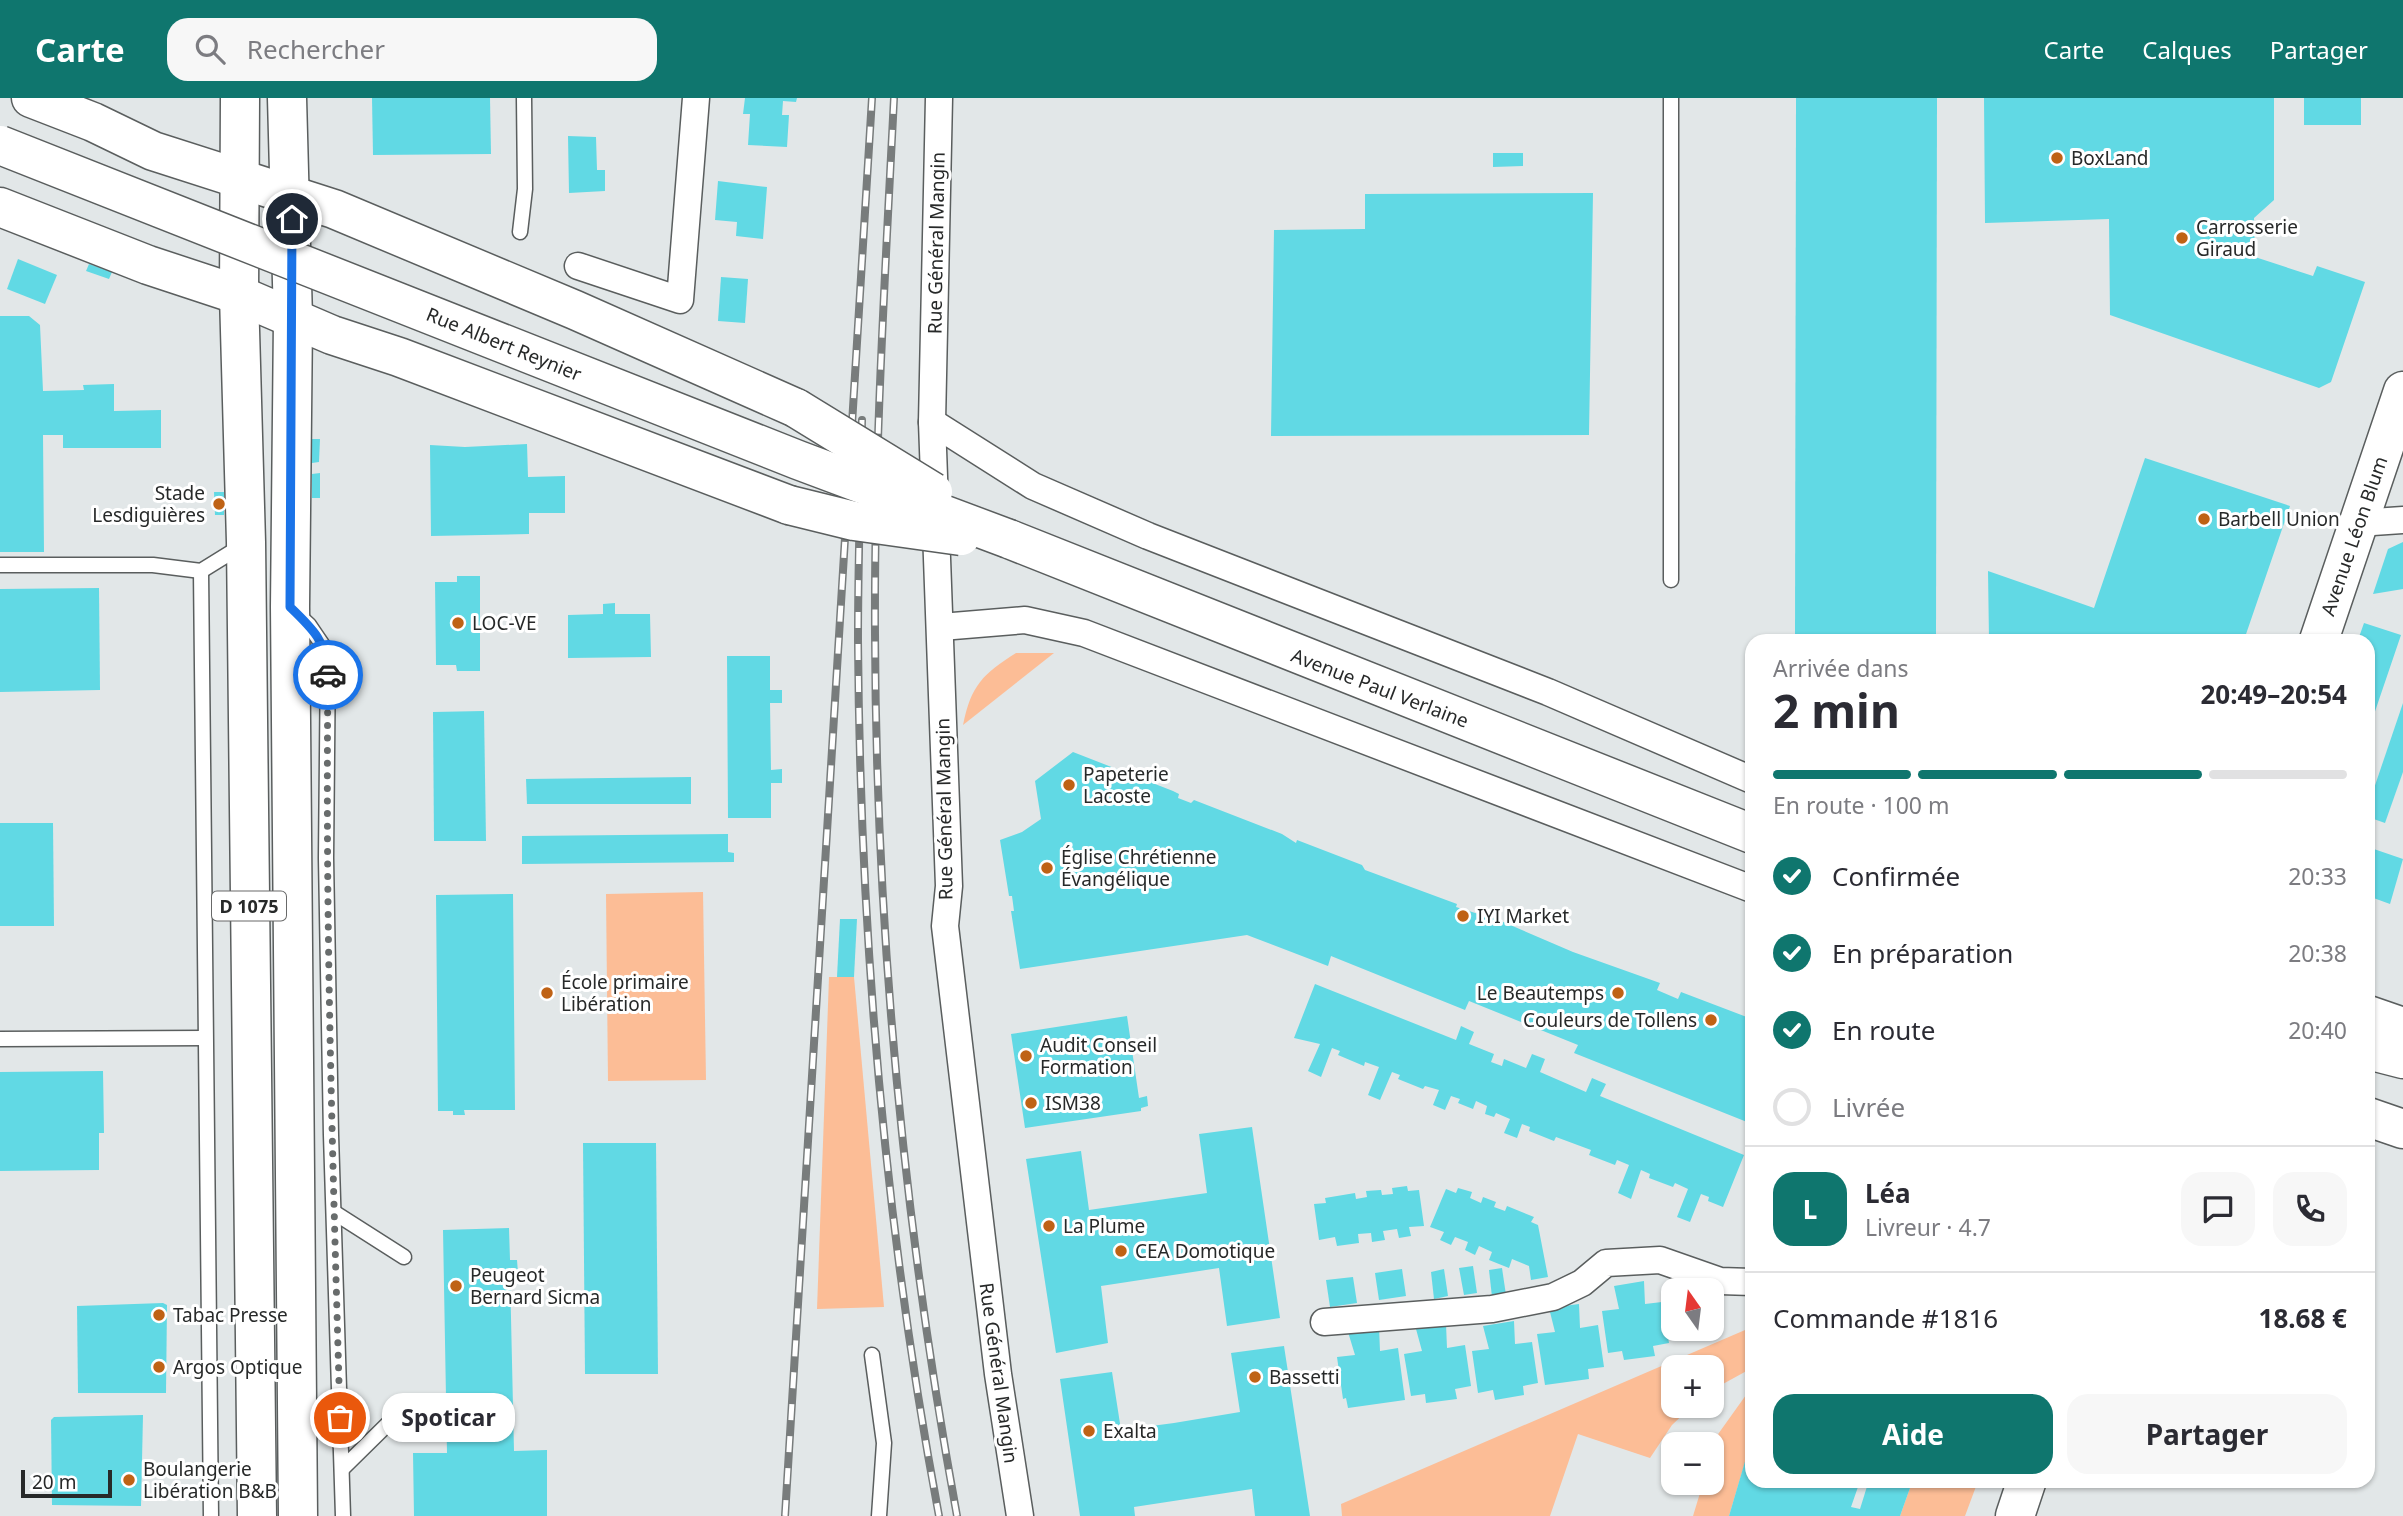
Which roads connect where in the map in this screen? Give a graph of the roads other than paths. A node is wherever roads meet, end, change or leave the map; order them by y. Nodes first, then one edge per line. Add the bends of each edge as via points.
1 (31, 98) edge
2 (240, 98) edge
3 (287, 98) edge
4 (524, 98) edge
5 (696, 98) edge
6 (939, 98) edge
7 (1671, 98) edge
8 (0, 145) edge
9 (238, 178) junction
10 (291, 194) junction
11 (0, 206) edge
12 (520, 232) dead end
13 (578, 265) dead end
14 (239, 295) junction
15 (293, 319) junction
16 (2403, 391) edge
17 (932, 422) junction
18 (2403, 520) edge
19 (2358, 523) junction
20 (1009, 539) junction
21 (246, 542) junction
22 (0, 565) edge
23 (201, 570) junction
24 (1671, 580) dead end
25 (290, 607) junction
26 (942, 627) junction
27 (2321, 634) edge
28 (1745, 777) edge
29 (1745, 831) edge
30 (1745, 886) edge
31 (2375, 1017) edge
32 (2403, 1027) edge
33 (205, 1038) junction
34 (0, 1039) edge
35 (2375, 1052) edge
36 (2403, 1059) edge
37 (2375, 1119) edge
38 (2403, 1129) edge
39 (335, 1213) junction
40 (404, 1257) dead end
41 (1745, 1282) edge
42 (1324, 1322) dead end
43 (872, 1355) dead end
44 (405, 1407) dead end
45 (341, 1469) junction
46 (2024, 1488) edge
47 (302, 1503) edge
48 (211, 1516) edge
49 (257, 1516) edge
50 (343, 1516) edge
51 (879, 1516) edge
52 (1020, 1516) edge
53 (2015, 1516) edge

1 - 9 main road via 153,151
2 - 9 main road, D 1075
3 - 10 main road, D 1075
4 - 12 lane via 525,189
5 - 13 street via 680,300
6 - 17 street, Rue Général Mangin
7 - 24 lane
8 - 20 main road, Rue Albert Reynier, bridge
9 - 10 main road
9 - 14 main road, D 1075
10 - 15 main road, D 1075
10 - 20 main road, bridge via 575,310 796,408
11 - 14 main road
14 - 15 main road
14 - 21 main road, D 1075
15 - 20 main road, bridge via 789,505 924,533
15 - 25 main road, D 1075
16 - 19 main road, Avenue Léon Blum
17 - 26 street, Rue Général Mangin
17 - 28 street via 1033,486 1148,536 1549,692
18 - 19 street
19 - 27 main road, Avenue Léon Blum
20 - 29 main road, Avenue Paul Verlaine
21 - 23 lane
21 - 49 main road, D 1075
22 - 23 lane via 153,565
23 - 33 lane
25 - 39 lane via 328,653 326,858
25 - 47 main road, D 1075
26 - 30 street via 1025,620 1084,633
26 - 52 street, Rue Général Mangin via 949,886 945,926 951,1000
31 - 32 main road
33 - 34 lane
33 - 48 lane
35 - 36 main road
37 - 38 main road
39 - 40 lane
39 - 45 lane
41 - 42 street via 1720,1281 1660,1260 1606,1263 1582,1283 1553,1297 1492,1309
43 - 51 lane via 884,1443
44 - 45 lane
45 - 50 lane
46 - 53 main road

